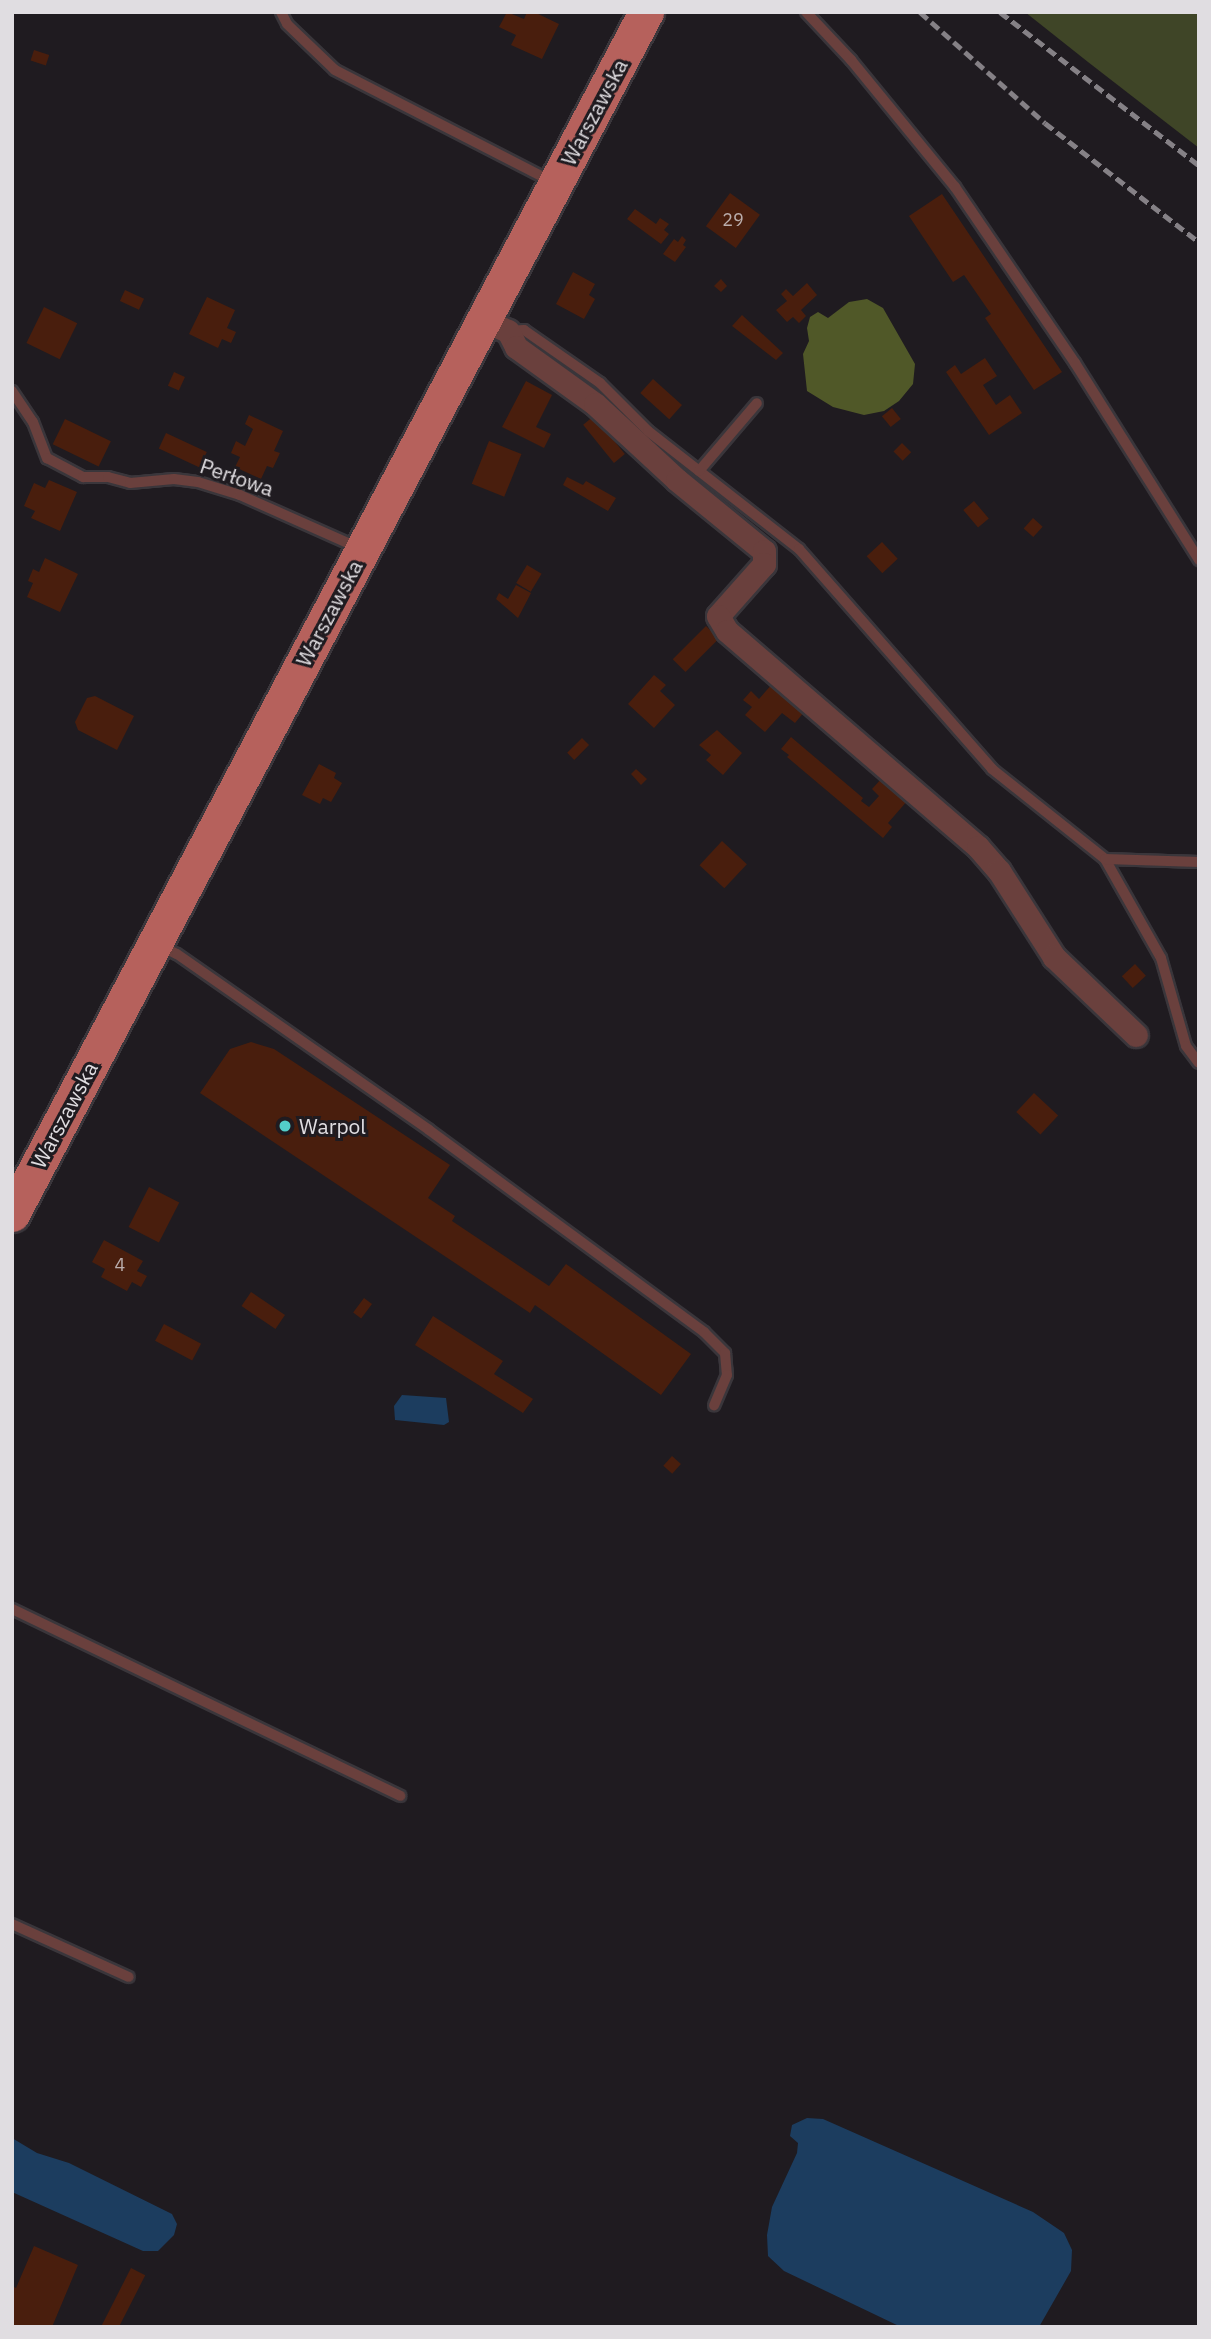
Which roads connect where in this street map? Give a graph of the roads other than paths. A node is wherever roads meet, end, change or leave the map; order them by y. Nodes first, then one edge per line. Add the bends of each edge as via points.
1 (281, 12) edge
2 (646, 12) edge
3 (806, 12) edge
4 (556, 184) junction
5 (496, 326) junction
6 (12, 391) edge
7 (757, 403) dead end
8 (699, 471) junction
9 (363, 550) junction
10 (1199, 560) edge
11 (1105, 859) junction
12 (1199, 862) edge
13 (155, 943) junction
14 (1136, 1035) dead end
15 (1199, 1063) edge
16 (12, 1214) edge
17 (714, 1405) dead end
18 (12, 1609) edge
19 (400, 1796) dead end
20 (12, 1924) edge
21 (130, 1977) dead end

1 - 4 lane via 287,24 335,70
2 - 4 main road, Warszawska
3 - 10 lane via 956,187 1075,363
4 - 5 main road, Warszawska
5 - 8 lane via 524,330 600,383 648,431
5 - 9 main road, Warszawska
5 - 14 street via 516,347 595,404 764,551 764,565 718,616 727,631 978,847 999,871 1054,957
6 - 9 lane, Perłowa via 33,422 47,457 83,477 130,483 198,482 240,495
7 - 8 lane
8 - 11 lane via 799,549 992,769
9 - 13 main road, Warszawska
11 - 12 lane
11 - 15 lane via 1161,958 1186,1046
13 - 16 main road, Warszawska
13 - 17 lane via 429,1130 704,1332 725,1353 727,1375
18 - 19 lane
20 - 21 lane

